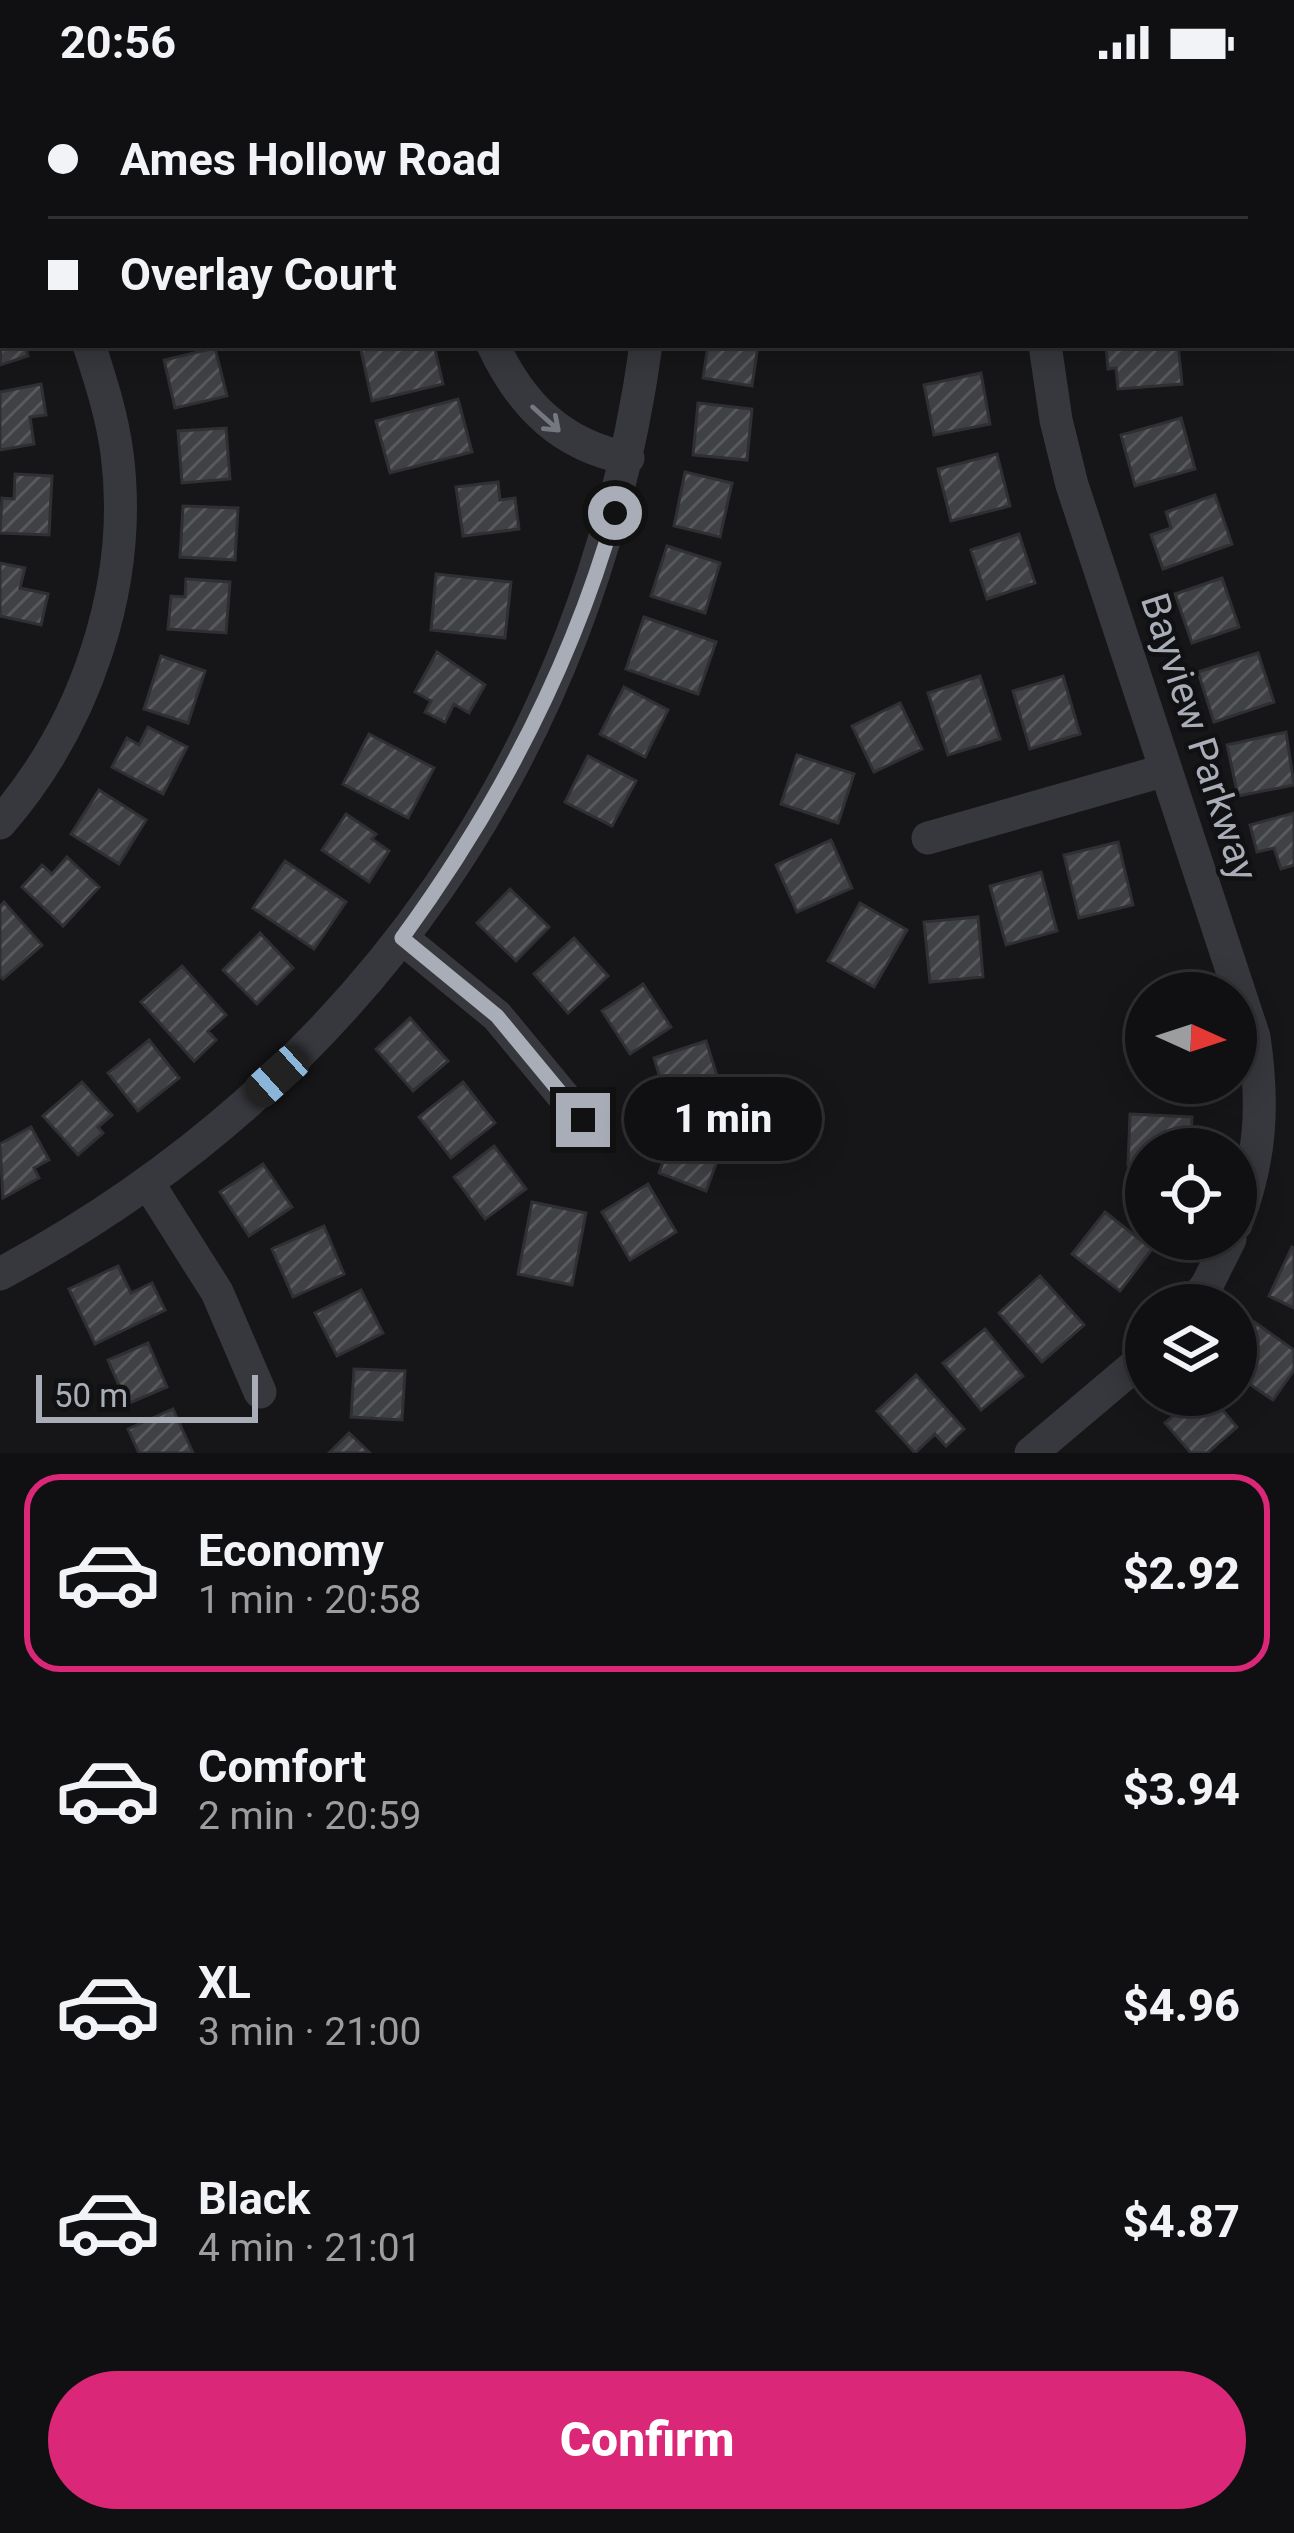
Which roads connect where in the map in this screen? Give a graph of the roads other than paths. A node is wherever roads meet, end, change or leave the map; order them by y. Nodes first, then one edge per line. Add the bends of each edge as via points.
1 (90, 348) edge
2 (496, 348) edge
3 (646, 348) edge
4 (1045, 348) edge
5 (628, 458) junction
6 (1166, 770) junction
7 (0, 823) edge
8 (928, 838) dead end
9 (402, 938) junction
10 (583, 1120) dead end
11 (1257, 1160) edge
12 (148, 1183) junction
13 (0, 1274) edge
14 (1125, 1374) edge
15 (260, 1392) dead end
16 (1031, 1453) edge

1 - 7 street via 117,456 114,576 88,677 35,778
2 -> 5 street via 519,393 550,424 595,452
3 - 5 street
4 - 6 street, Bayview Parkway via 1072,485
5 - 9 street via 589,596 542,710 480,824
6 - 8 street
6 - 11 street, Bayview Parkway via 1255,1037
9 - 10 street via 497,1016
9 - 12 street via 306,1049
12 - 13 street
12 - 15 street via 217,1292
14 - 16 street

